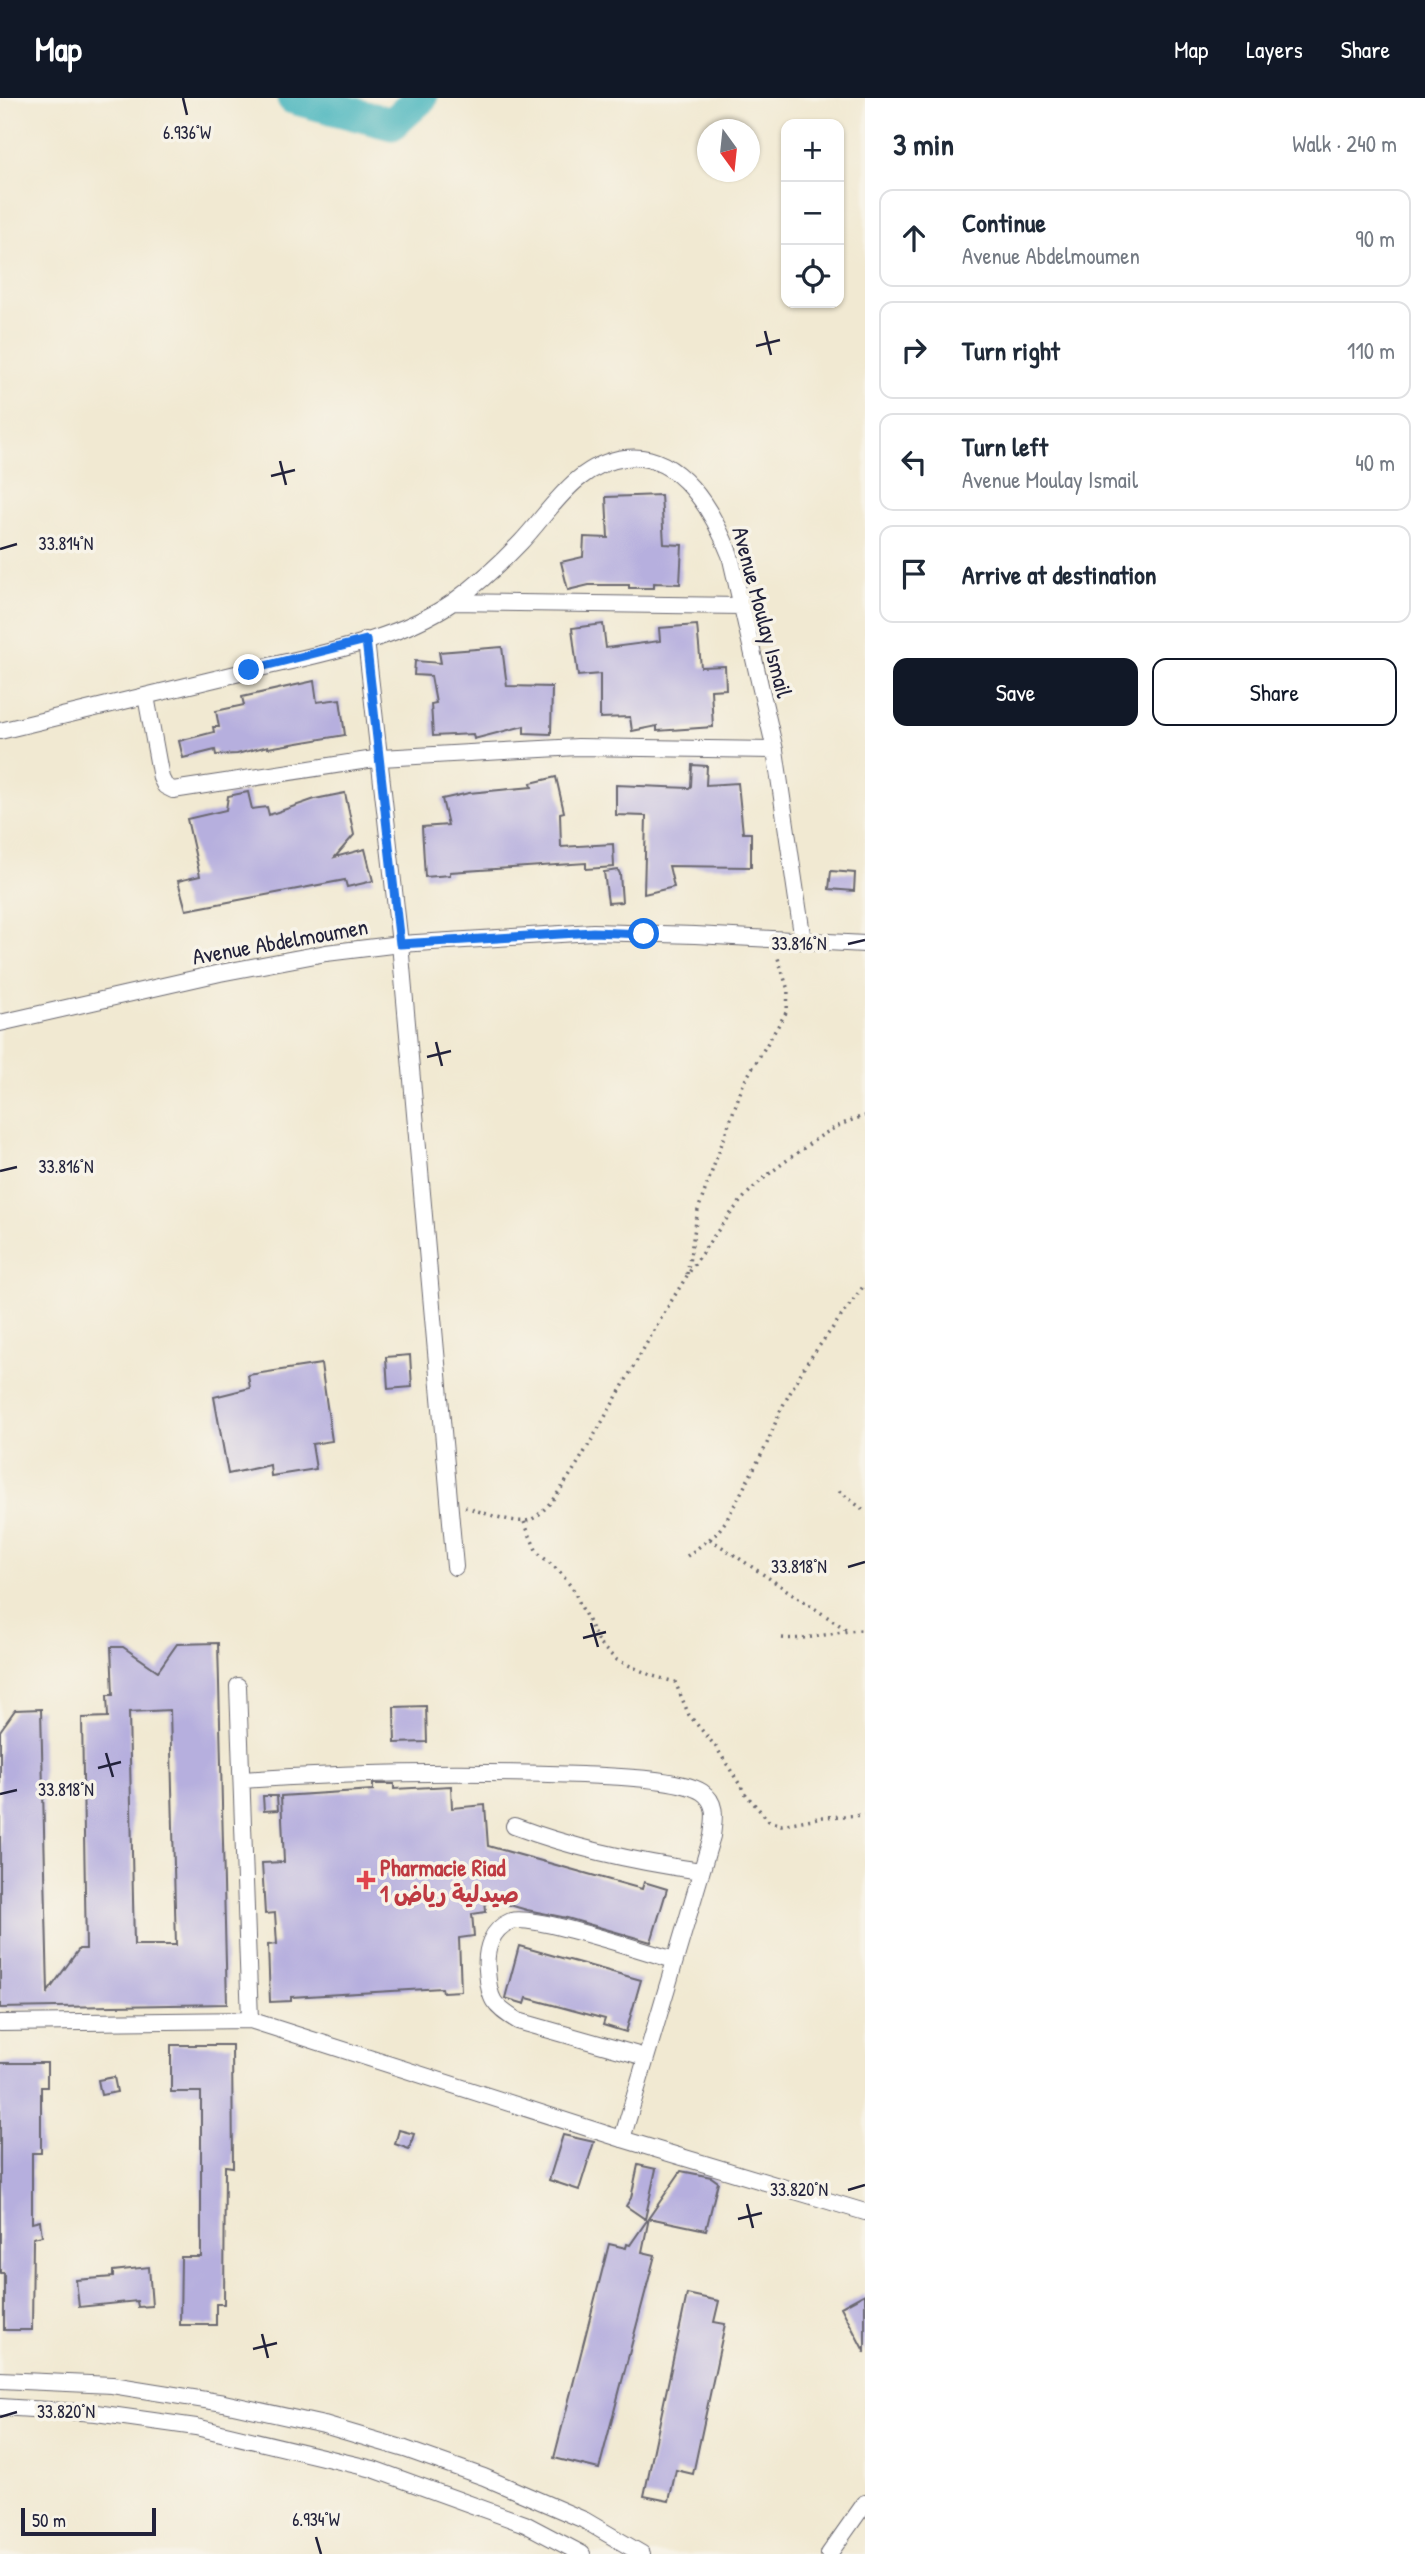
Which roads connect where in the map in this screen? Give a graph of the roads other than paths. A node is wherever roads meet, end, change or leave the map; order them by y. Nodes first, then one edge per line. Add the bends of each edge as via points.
1 (453, 602) junction
2 (742, 606) junction
3 (366, 640) junction
4 (146, 696) junction
5 (0, 731) edge
6 (775, 750) junction
7 (381, 758) junction
8 (803, 942) junction
9 (400, 944) junction
10 (865, 944) edge
11 (0, 1023) edge
12 (455, 1567) dead end
13 (238, 1686) dead end
14 (243, 1780) junction
15 (514, 1826) dead end
16 (701, 1871) junction
17 (674, 1960) junction
18 (250, 2020) junction
19 (0, 2023) edge
20 (645, 2057) junction
21 (622, 2139) junction
22 (865, 2212) edge
23 (0, 2380) edge
24 (0, 2407) edge
25 (865, 2503) edge
26 (582, 2554) edge
27 (642, 2554) edge
28 (829, 2554) edge

1 - 2 street
1 - 2 street, Avenue Moulay Ismail via 518,546 577,479 628,457 654,460 686,482 706,505 730,555
1 - 3 street, Avenue Moulay Ismail
2 - 6 street, Avenue Moulay Ismail
3 - 4 street, Avenue Moulay Ismail
3 - 7 street
4 - 5 street, Avenue Moulay Ismail
4 - 7 street via 161,778 169,789
6 - 7 street via 579,747
6 - 8 street, Avenue Moulay Ismail
7 - 9 street
8 - 9 street, Avenue Abdelmoumen via 593,932
8 - 10 street, Avenue Abdelmoumen
9 - 11 street, Avenue Abdelmoumen via 220,972
9 - 12 street
13 - 14 street
14 - 16 street via 509,1772 660,1781 695,1788 713,1804 712,1836
14 - 18 street
15 - 16 street via 591,1851
16 - 17 street
17 - 20 street
17 - 20 street via 572,1930 519,1920 491,1937 486,1962 488,1988 492,2002 503,2012 519,2021
18 - 19 street
18 - 21 street
20 - 21 street
21 - 22 street
23 - 27 street via 112,2385 324,2425 484,2477 584,2520
24 - 26 street via 96,2413 195,2427 373,2469 525,2524
25 - 28 street

